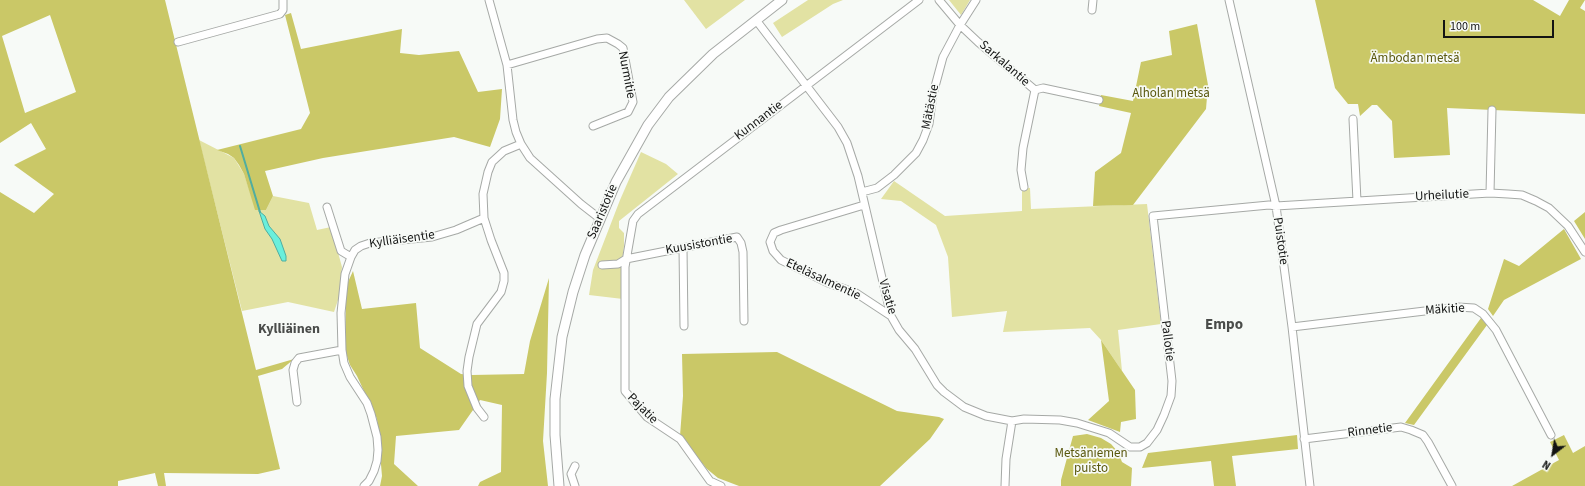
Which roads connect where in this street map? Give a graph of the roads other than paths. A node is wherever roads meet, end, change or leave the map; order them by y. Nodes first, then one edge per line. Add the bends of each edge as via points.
1 (283, 0) edge
2 (489, 0) edge
3 (782, 0) edge
4 (919, 0) edge
5 (939, 0) edge
6 (976, 0) edge
7 (1093, 0) edge
8 (1228, 0) edge
9 (1092, 10) dead end
10 (756, 20) junction
11 (960, 24) junction
12 (178, 42) dead end
13 (507, 65) junction
14 (807, 85) junction
15 (1035, 90) junction
16 (1099, 100) dead end
17 (1492, 110) dead end
18 (1353, 119) dead end
19 (593, 126) dead end
20 (521, 144) junction
21 (1024, 186) dead end
22 (862, 192) junction
23 (1490, 193) junction
24 (1357, 200) junction
25 (864, 205) junction
26 (1276, 206) junction
27 (327, 207) dead end
28 (1152, 216) joint
29 (484, 218) junction
30 (599, 218) junction
31 (683, 248) junction
32 (1585, 252) edge
33 (351, 257) junction
34 (626, 260) junction
35 (602, 265) dead end
36 (890, 316) junction
37 (744, 321) dead end
38 (684, 326) dead end
39 (1292, 327) junction
40 (342, 350) junction
41 (297, 402) dead end
42 (484, 417) dead end
43 (1012, 421) junction
44 (1551, 435) dead end
45 (1304, 439) junction
46 (1130, 447) joint
47 (576, 466) dead end
48 (719, 485) edge
49 (364, 486) edge
50 (559, 486) edge
51 (575, 486) edge
52 (1005, 486) edge
53 (1310, 486) edge
54 (1452, 486) edge

1 - 12 street via 283,10 280,14
2 - 13 street
3 - 10 main road, Saaristotie
4 - 14 street, Kunnantie
5 - 11 street, Sarkalantie
6 - 11 street, Mätästie
7 - 9 street
8 - 26 street, Puistotie
10 - 14 street, Visatie
10 - 30 main road, Saaristotie via 713,54 655,114 631,153
11 - 15 street, Sarkalantie
11 - 22 street, Mätästie via 939,69 929,124 916,153 877,188
13 - 19 street, Nurmitie via 597,39 607,38 618,44 623,48 633,102 628,112
13 - 20 street via 513,120
14 - 22 street, Visatie via 847,142
14 - 34 street, Kunnantie via 638,214 633,221
15 - 16 street via 1043,88
15 - 21 street, Sarkalantie via 1023,148 1021,170
17 - 23 street
18 - 24 street
20 - 29 street via 504,151 492,162 483,194
20 - 30 street via 530,158
22 - 25 street, Visatie
23 - 24 street, Urheilutie
23 - 32 street, Urheilutie via 1522,195 1549,208 1568,226
24 - 26 street, Urheilutie
25 - 36 street, Visatie
25 - 36 street, Eteläsalmentie via 781,230 774,233 770,242 773,251 781,260 828,283 856,293
26 - 28 street, Urheilutie
26 - 39 street, Puistotie
27 - 33 street via 341,251
28 - 46 street, Pallotie via 1172,380 1171,396 1156,430 1147,443 1140,447
29 - 33 street, Kylliäisentie via 432,237 370,243 355,250
29 - 42 street via 504,273 501,292 477,324 467,371 468,386 477,408
30 - 50 main road, Saaristotie via 573,292 562,337 555,400
31 - 34 street, Kuusistontie
31 - 37 street, Kuusistontie via 737,237 743,252
31 - 38 street
33 - 40 street via 345,274 341,313
34 - 35 street, Kuusistontie via 618,264
34 - 48 street, Pajatie via 625,391 647,417 680,440 710,481
36 - 43 street, Visatie via 944,392 975,412
39 - 44 street, Mäkitie via 1458,307 1474,308 1483,314 1496,330
39 - 45 street, Puistotie
40 - 41 street via 299,358 293,370
40 - 49 street via 350,377 367,403 377,437 377,462 369,481
43 - 46 street, Visatie via 1039,419 1077,423 1109,432
43 - 52 street
45 - 53 street, Puistotie
45 - 54 street, Rinnetie via 1402,427 1423,436
47 - 51 street via 570,474

